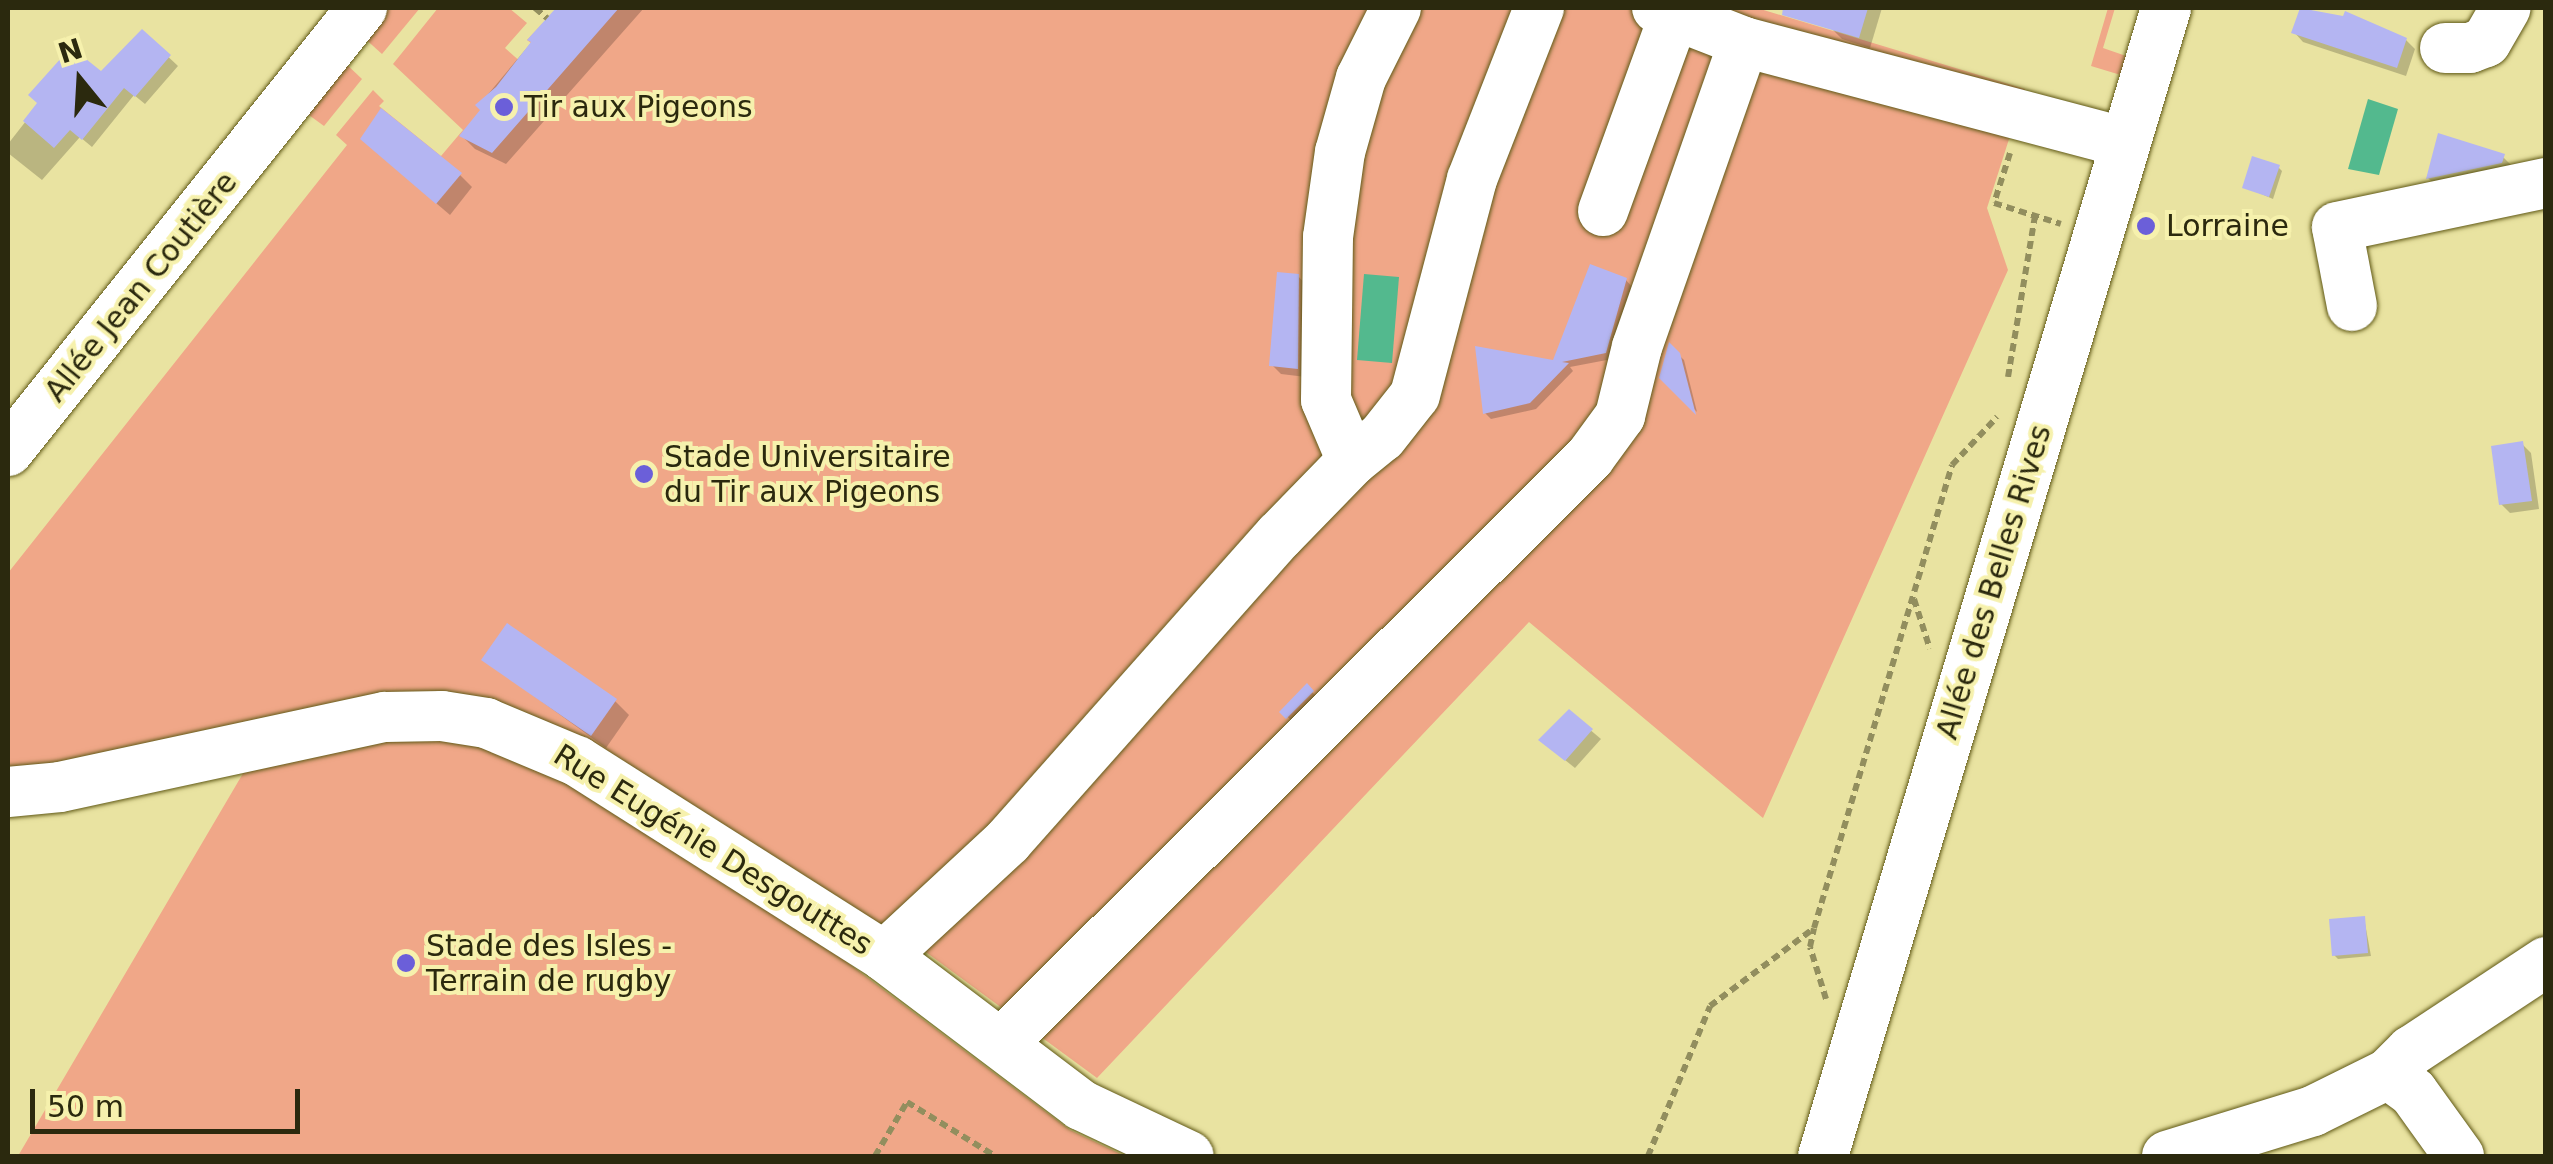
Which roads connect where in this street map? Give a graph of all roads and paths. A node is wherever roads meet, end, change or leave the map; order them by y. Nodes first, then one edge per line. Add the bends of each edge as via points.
1 (362, 8) edge
2 (535, 8) edge
3 (1396, 8) edge
4 (1539, 8) edge
5 (2166, 8) edge
6 (2506, 8) edge
7 (1669, 10) edge
8 (547, 18) dead end
9 (1744, 42) junction
10 (2445, 48) dead end
11 (2125, 143) junction
12 (2546, 183) edge
13 (1603, 210) dead end
14 (2034, 216) dead end
15 (2352, 306) dead end
16 (2006, 392) dead end
17 (2002, 411) dead end
18 (8, 452) edge
19 (1352, 461) junction
20 (8, 792) edge
21 (1814, 928) junction
22 (884, 956) junction
23 (2546, 962) edge
24 (1002, 1043) junction
25 (1854, 1052) junction
26 (2388, 1074) junction
27 (875, 1156) edge
28 (994, 1156) edge
29 (1189, 1156) edge
30 (1648, 1156) edge
31 (1823, 1156) edge
32 (2167, 1156) edge
33 (2459, 1156) edge

1 - 18 street, Allée Jean Coutière
2 - 8 path
3 - 19 street via 1360,78 1340,152 1328,238 1326,400
4 - 19 street via 1472,179 1415,395 1382,437
5 - 11 street, Allée des Belles Rives
6 - 10 street via 2486,42
7 - 9 street
7 - 13 street
9 - 11 street
9 - 24 street via 1637,346 1620,416 1590,458
11 - 25 street, Allée des Belles Rives
12 - 15 street via 2337,228
14 - 16 path
17 - 21 path via 1952,465
19 - 22 street via 1008,840
20 - 22 street, Rue Eugénie Desgouttes via 385,717 486,722 577,761
21 - 25 path via 1810,947 1840,1043
21 - 30 path via 1710,1006
22 - 24 street, Rue Eugénie Desgouttes
23 - 26 street via 2411,1051
24 - 29 street, Rue Eugénie Desgouttes via 1081,1105
25 - 31 street, Allée des Belles Rives
26 - 32 street via 2313,1111
26 - 33 street via 2413,1092
27 - 28 path via 907,1102

